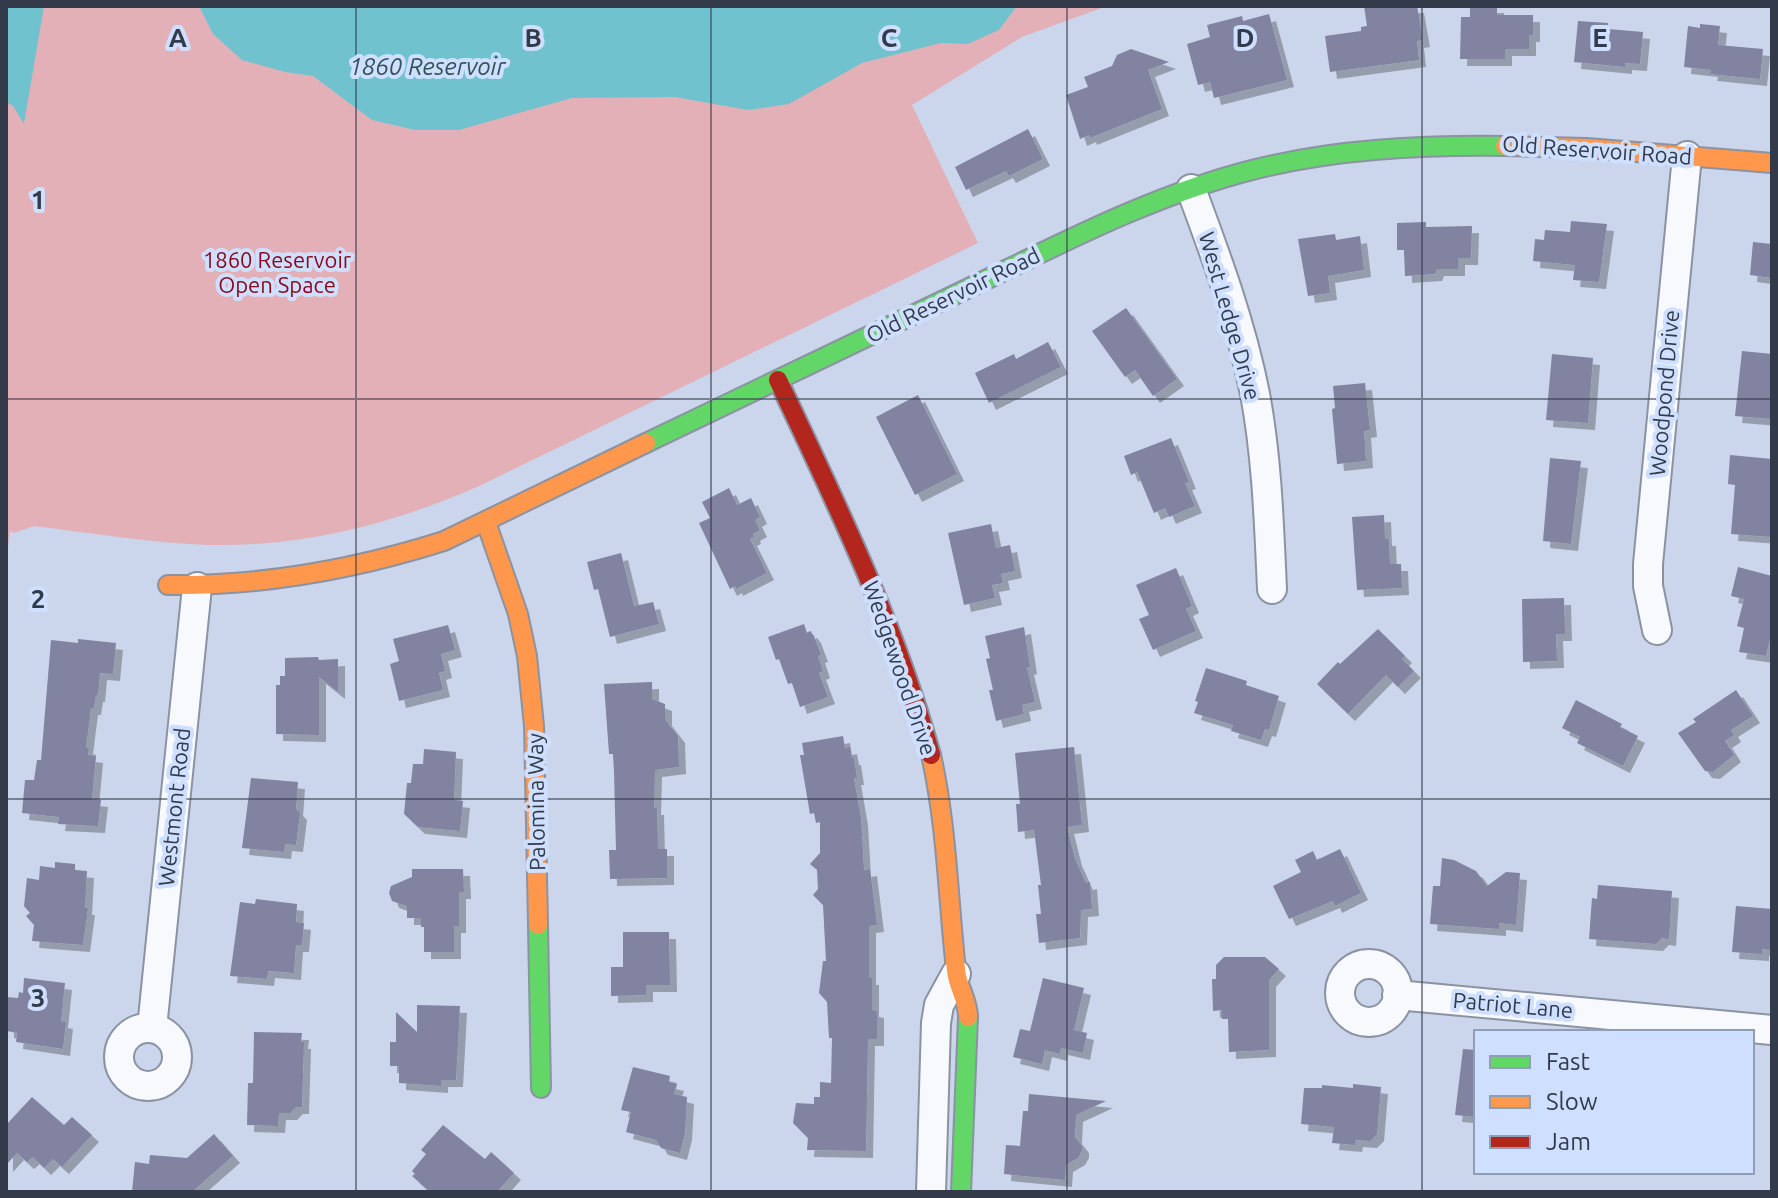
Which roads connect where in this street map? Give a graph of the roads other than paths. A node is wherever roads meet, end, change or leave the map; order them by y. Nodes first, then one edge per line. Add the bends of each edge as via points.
1 (1687, 156) junction
2 (1772, 163) edge
3 (1191, 189) junction
4 (778, 380) junction
5 (486, 522) junction
6 (168, 585) dead end
7 (197, 587) junction
8 (1272, 589) dead end
9 (1657, 630) dead end
10 (956, 974) junction
11 (1397, 995) dead end
12 (152, 1028) dead end
13 (1772, 1030) edge
14 (541, 1088) dead end
15 (931, 1192) edge
16 (961, 1192) edge

1 - 2 street, Old Reservoir Road
1 - 3 street, Old Reservoir Road via 1553,145 1436,145 1277,164
1 - 9 street, Woodpond Drive via 1648,564
3 - 4 street, Old Reservoir Road via 1095,227
3 - 8 street, West Ledge Drive via 1224,277 1255,393
4 - 5 street, Old Reservoir Road
4 - 10 street, Wedgewood Drive via 866,570 919,712 942,816
5 - 7 street, Old Reservoir Road via 350,570
5 - 14 street, Palomina Way via 516,605 531,686
6 - 7 street, Old Reservoir Road
7 - 12 street, Westmont Road
10 - 15 street via 939,1005 936,1023
10 - 16 street, Wedgewood Drive via 968,1008
11 - 13 street, Patriot Lane

